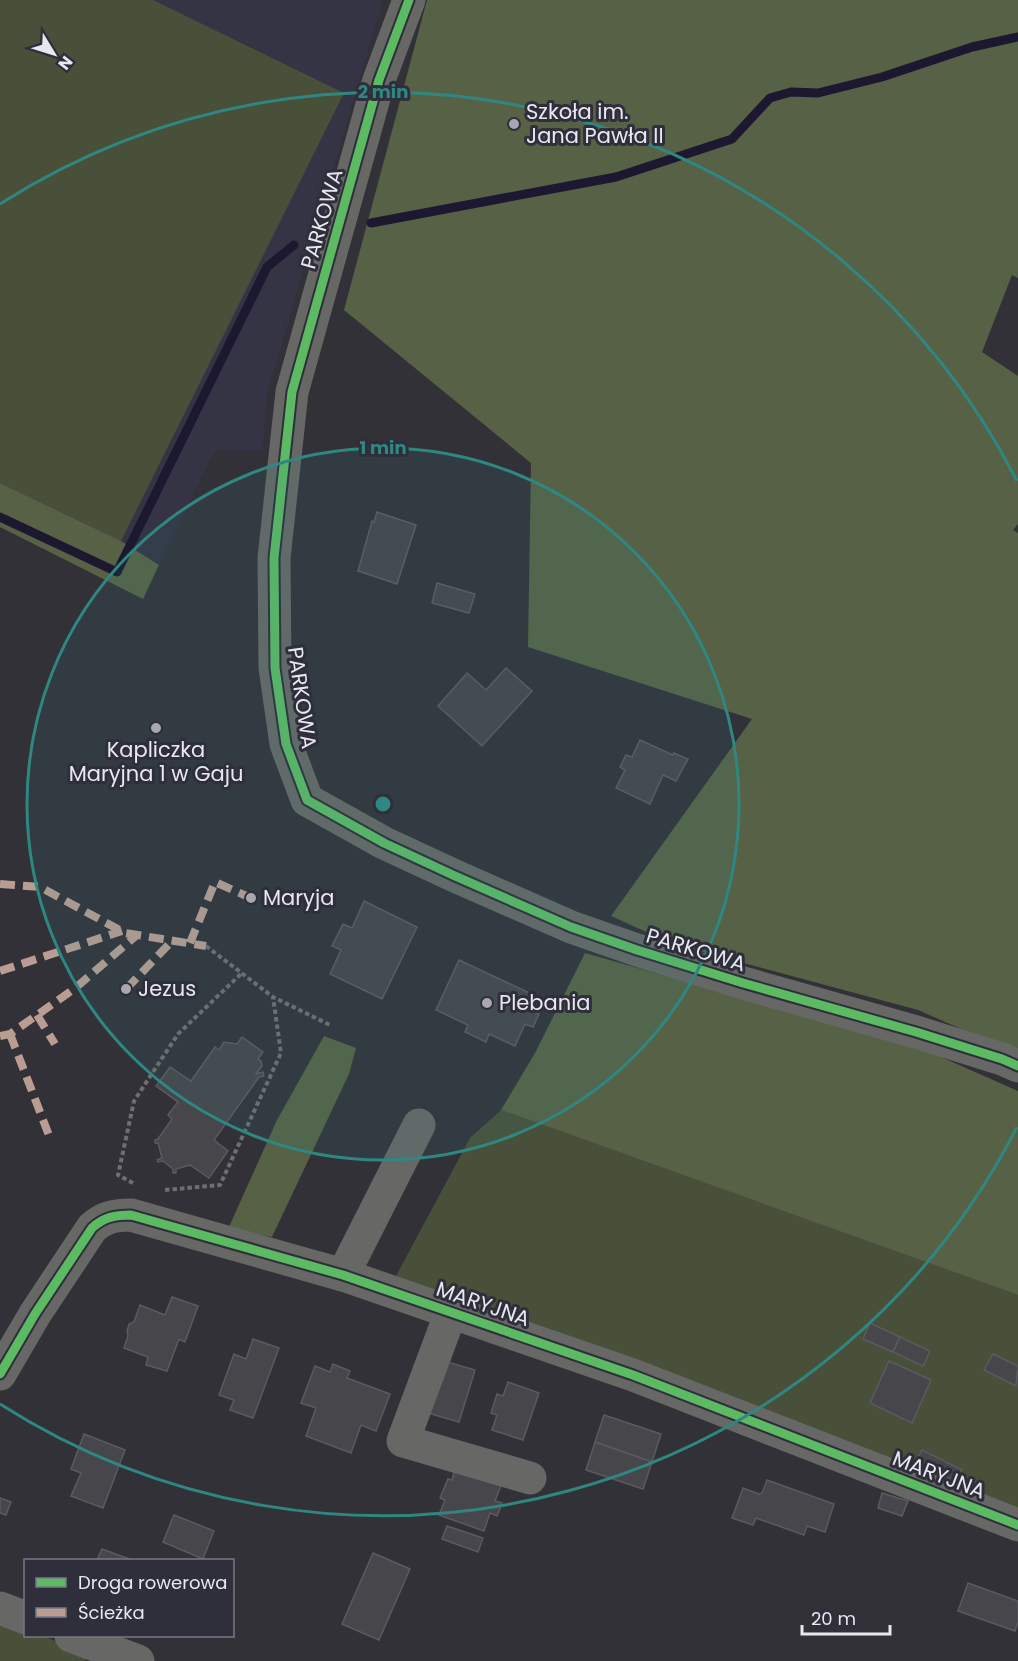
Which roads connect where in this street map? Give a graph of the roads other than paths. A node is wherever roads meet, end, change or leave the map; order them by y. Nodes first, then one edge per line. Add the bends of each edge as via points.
1 (409, 0) edge
2 (1018, 1066) edge
3 (419, 1125) dead end
4 (343, 1275) junction
5 (451, 1312) junction
6 (0, 1374) edge
7 (530, 1478) dead end
8 (1018, 1525) edge
9 (0, 1608) edge
10 (24, 1617) edge
11 (76, 1637) edge
12 (138, 1661) edge

1 - 2 street, PARKOWA via 379,80 292,393 274,558 275,668 286,744 307,800 384,843 571,927
3 - 4 street
4 - 5 street, MARYJNA
4 - 6 street, MARYJNA via 131,1215 110,1216 92,1228
5 - 7 street via 403,1441
5 - 8 street, MARYJNA via 633,1375
9 - 10 street
11 - 12 street

